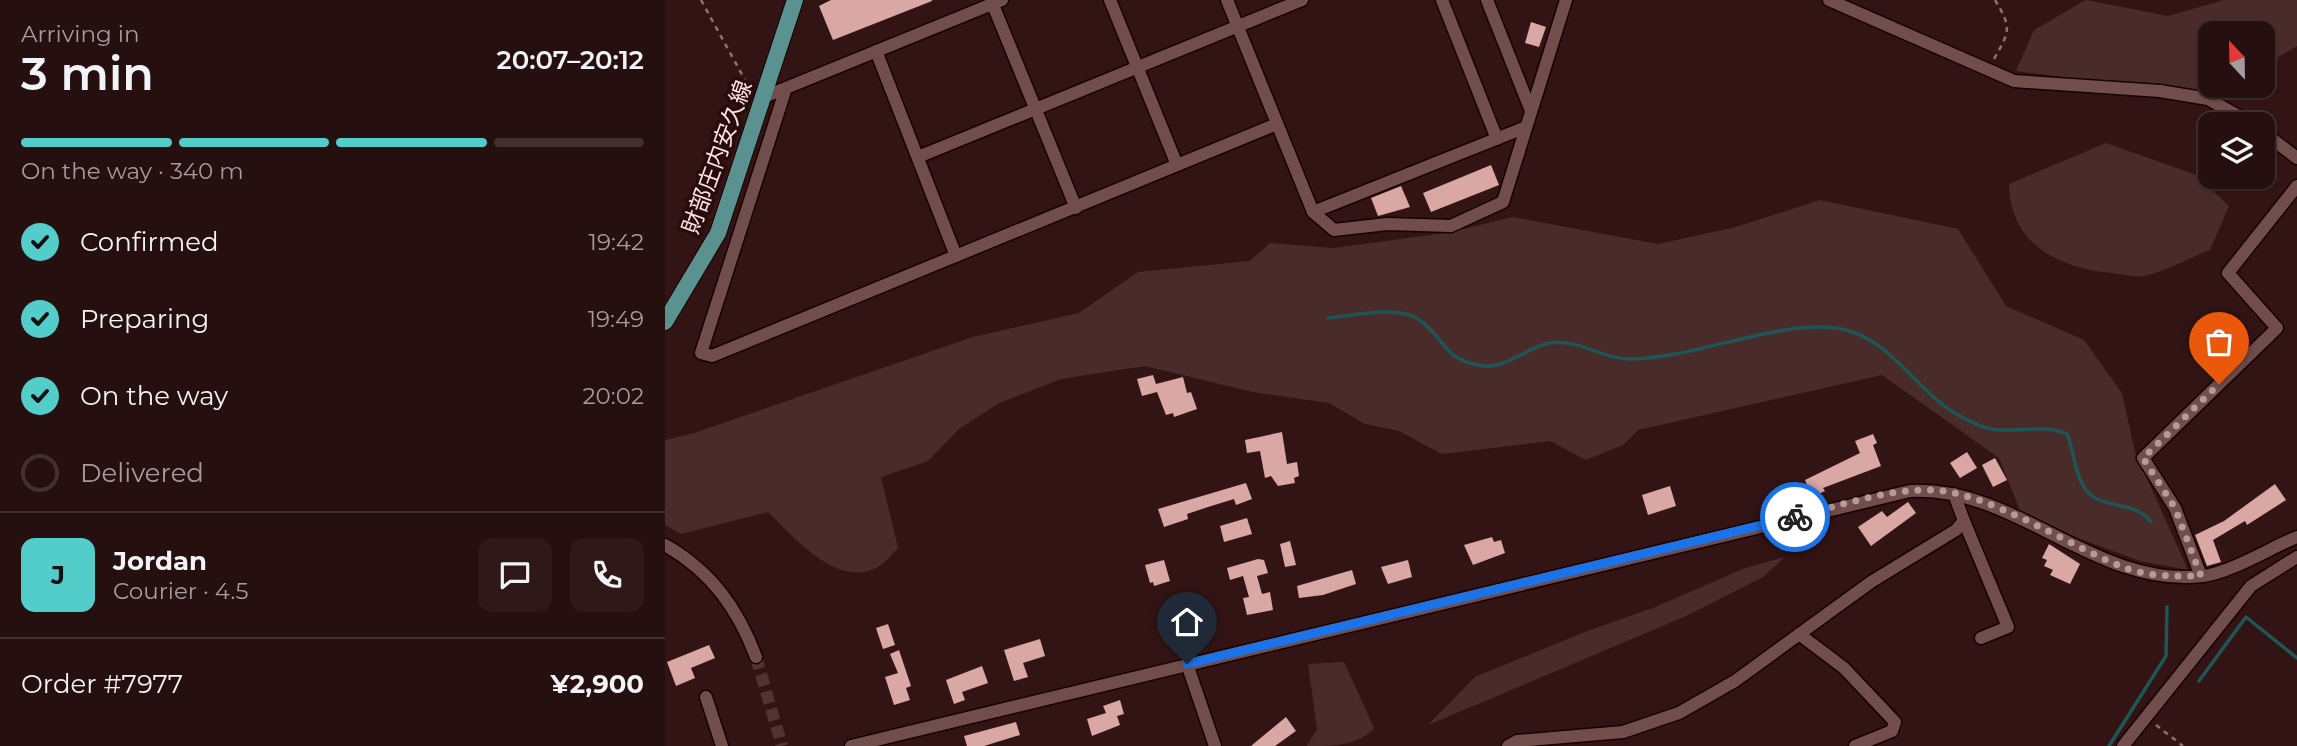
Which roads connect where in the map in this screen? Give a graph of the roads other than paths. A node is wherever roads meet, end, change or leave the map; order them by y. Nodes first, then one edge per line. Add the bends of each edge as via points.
1 (795, 0) edge
2 (1110, 0) edge
3 (1227, 0) edge
4 (1303, 0) edge
5 (1442, 0) edge
6 (1487, 0) edge
7 (1566, 0) edge
8 (1829, 0) edge
9 (995, 1) edge
10 (1237, 27) junction
11 (876, 51) junction
12 (1137, 68) junction
13 (786, 88) junction
14 (762, 102) junction
15 (1036, 109) junction
16 (1531, 111) junction
17 (2231, 112) edge
18 (1277, 124) junction
19 (1526, 127) junction
20 (1497, 139) junction
21 (2275, 141) edge
22 (918, 157) junction
23 (2297, 158) edge
24 (1177, 165) junction
25 (2297, 186) edge
26 (1076, 208) junction
27 (1313, 212) junction
28 (956, 256) junction
29 (665, 322) edge
30 (1954, 494) junction
31 (1964, 521) junction
32 (2297, 537) edge
33 (665, 545) edge
34 (2297, 557) edge
35 (2201, 576) junction
36 (1799, 634) junction
37 (1981, 638) dead end
38 (756, 657) tunnel mouth
39 (1187, 664) junction
40 (706, 697) dead end
41 (722, 746) edge
42 (851, 746) edge
43 (1215, 746) edge
44 (1508, 746) edge
45 (1855, 746) edge
46 (2123, 746) edge

1 - 14 main road, 財部庄内安久線
2 - 12 street
3 - 10 street
4 - 10 street
5 - 20 street
6 - 16 street
7 - 16 street
8 - 17 street via 2014,81 2160,91 2208,99
9 - 11 street
9 - 15 street
10 - 12 street
10 - 18 street
11 - 13 street
11 - 22 street
12 - 15 street
12 - 24 street
13 - 14 street
13 - 28 street via 701,353 712,356
14 - 29 main road, 財部庄内安久線 via 718,233
15 - 22 street
15 - 26 street
16 - 19 street
18 - 24 street
18 - 27 street
19 - 20 street
19 - 27 street via 1503,202 1451,226 1387,224 1334,230
20 - 27 street
21 - 23 street
22 - 28 street
24 - 26 street
25 - 35 street via 2228,274 2277,328 2143,458 2175,508
26 - 28 street
30 - 31 street
30 - 35 street via 1998,508 2125,568 2156,575
30 - 39 street via 1933,490 1873,498
31 - 36 street
31 - 37 street via 2008,627
32 - 35 street
33 - 38 street via 722,590
34 - 46 street via 2251,586
36 - 44 street via 1734,681 1679,713 1623,732 1517,741
36 - 45 street via 1844,668 1895,722 1892,731
39 - 42 street
39 - 43 street
40 - 41 street

